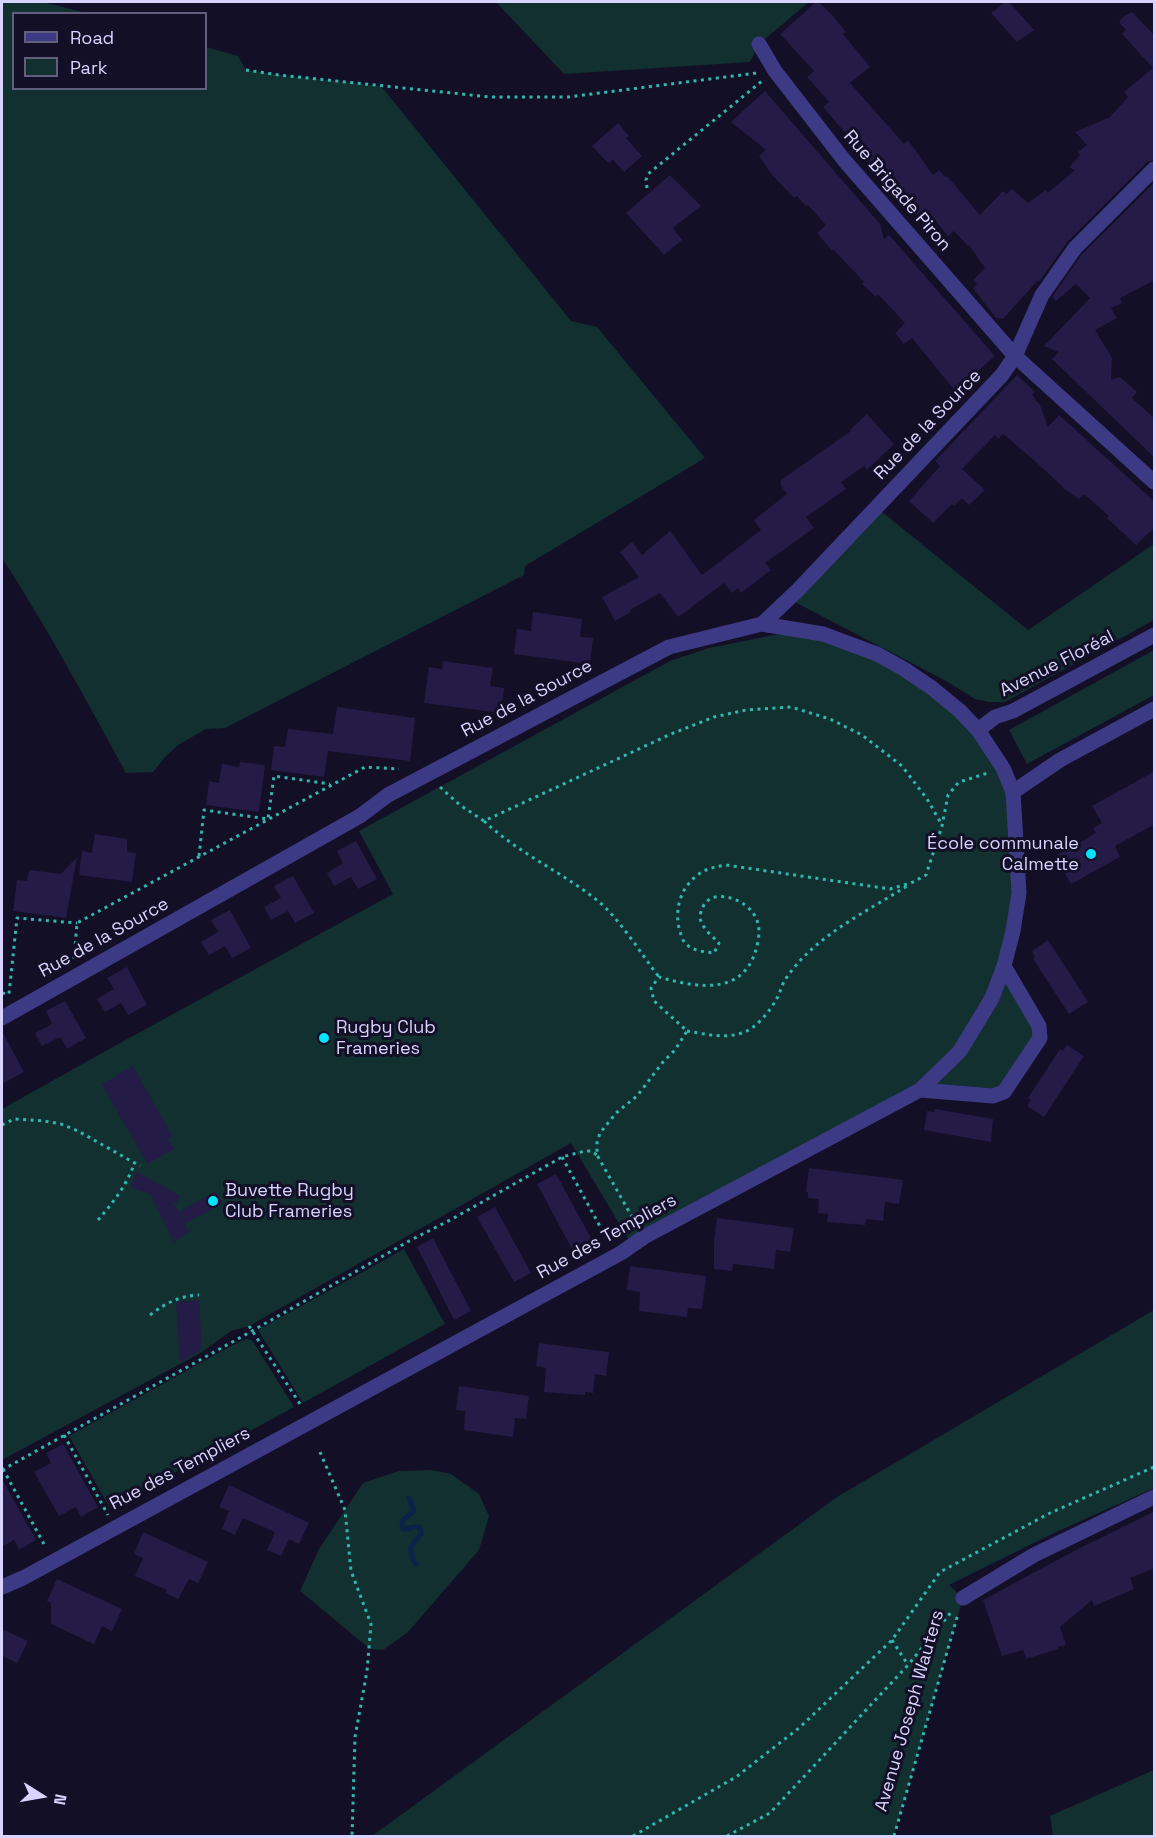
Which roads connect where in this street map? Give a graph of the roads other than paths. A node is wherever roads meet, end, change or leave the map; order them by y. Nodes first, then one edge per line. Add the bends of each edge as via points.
1 (759, 44) dead end
2 (1155, 169) edge
3 (1015, 356) junction
4 (1155, 482) edge
5 (762, 624) junction
6 (1155, 635) edge
7 (1155, 709) edge
8 (978, 730) junction
9 (1013, 792) junction
10 (1004, 966) junction
11 (2, 1018) edge
12 (920, 1090) junction
13 (1155, 1497) edge
14 (2, 1587) edge
15 (963, 1598) road end

1 - 3 street, Rue Brigade Piron via 844,160
2 - 3 street, Rue de la Source via 1076,248 1042,295
3 - 4 street, Rue Brigade Piron
3 - 5 street, Rue de la Source via 1002,375
5 - 8 street, Rue des Templiers via 823,634 877,654 932,688
5 - 11 street, Rue de la Source via 669,647 388,795 360,816
6 - 8 street, Avenue Floréal via 995,717
7 - 9 street via 1060,759
8 - 9 street, Rue des Templiers via 1003,768
9 - 10 street, Rue des Templiers via 1019,893
10 - 12 street, Rue des Templiers via 992,999 960,1051
10 - 12 street via 1039,1026 1040,1038 1004,1092 993,1096
12 - 14 street, Rue des Templiers
13 - 15 street, Avenue Joseph Wauters via 1034,1555

